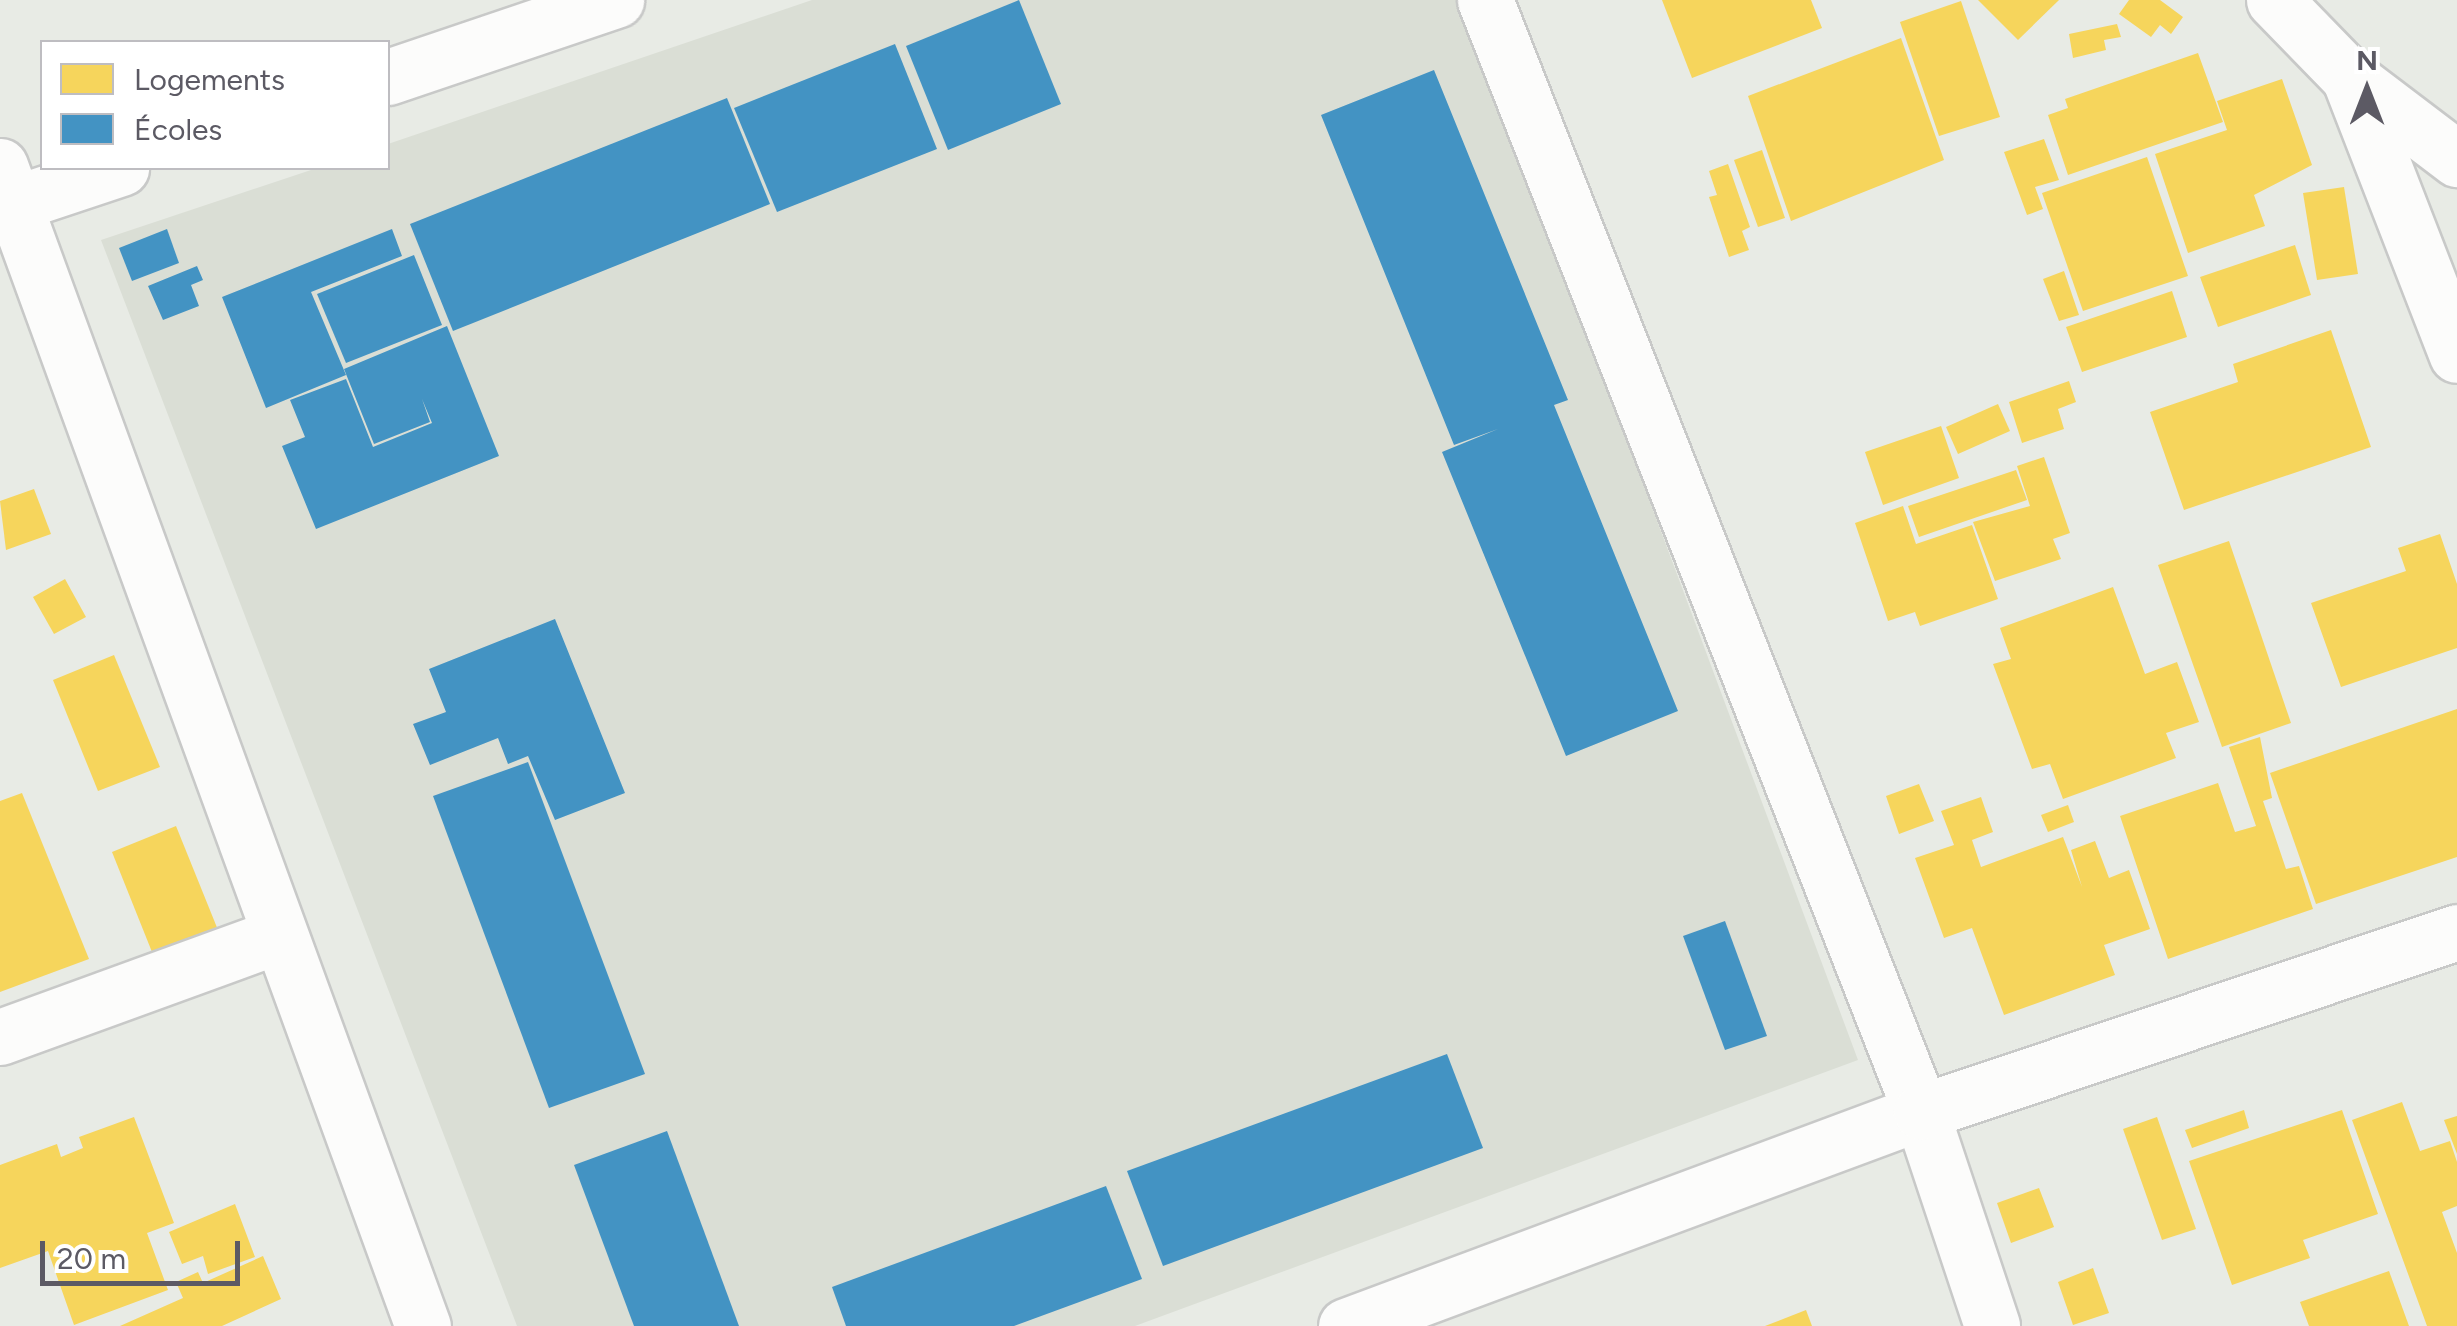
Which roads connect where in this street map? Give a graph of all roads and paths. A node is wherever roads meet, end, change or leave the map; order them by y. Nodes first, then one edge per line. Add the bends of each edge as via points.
1 (616, 0) edge
2 (1485, 0) edge
3 (2274, 0) edge
4 (390, 76) edge
5 (2349, 77) junction
6 (2457, 159) edge
7 (108, 170) edge
8 (7, 185) edge
9 (2457, 355) edge
10 (2457, 932) edge
11 (278, 936) junction
12 (0, 1037) edge
13 (1922, 1112) junction
14 (423, 1326) edge
15 (1346, 1326) edge
16 (1992, 1326) edge

1 - 4 street
2 - 13 street
3 - 5 street
5 - 6 street
5 - 9 street
7 - 8 street
8 - 11 street
10 - 13 street
11 - 12 street
11 - 14 street
13 - 15 street
13 - 16 street

